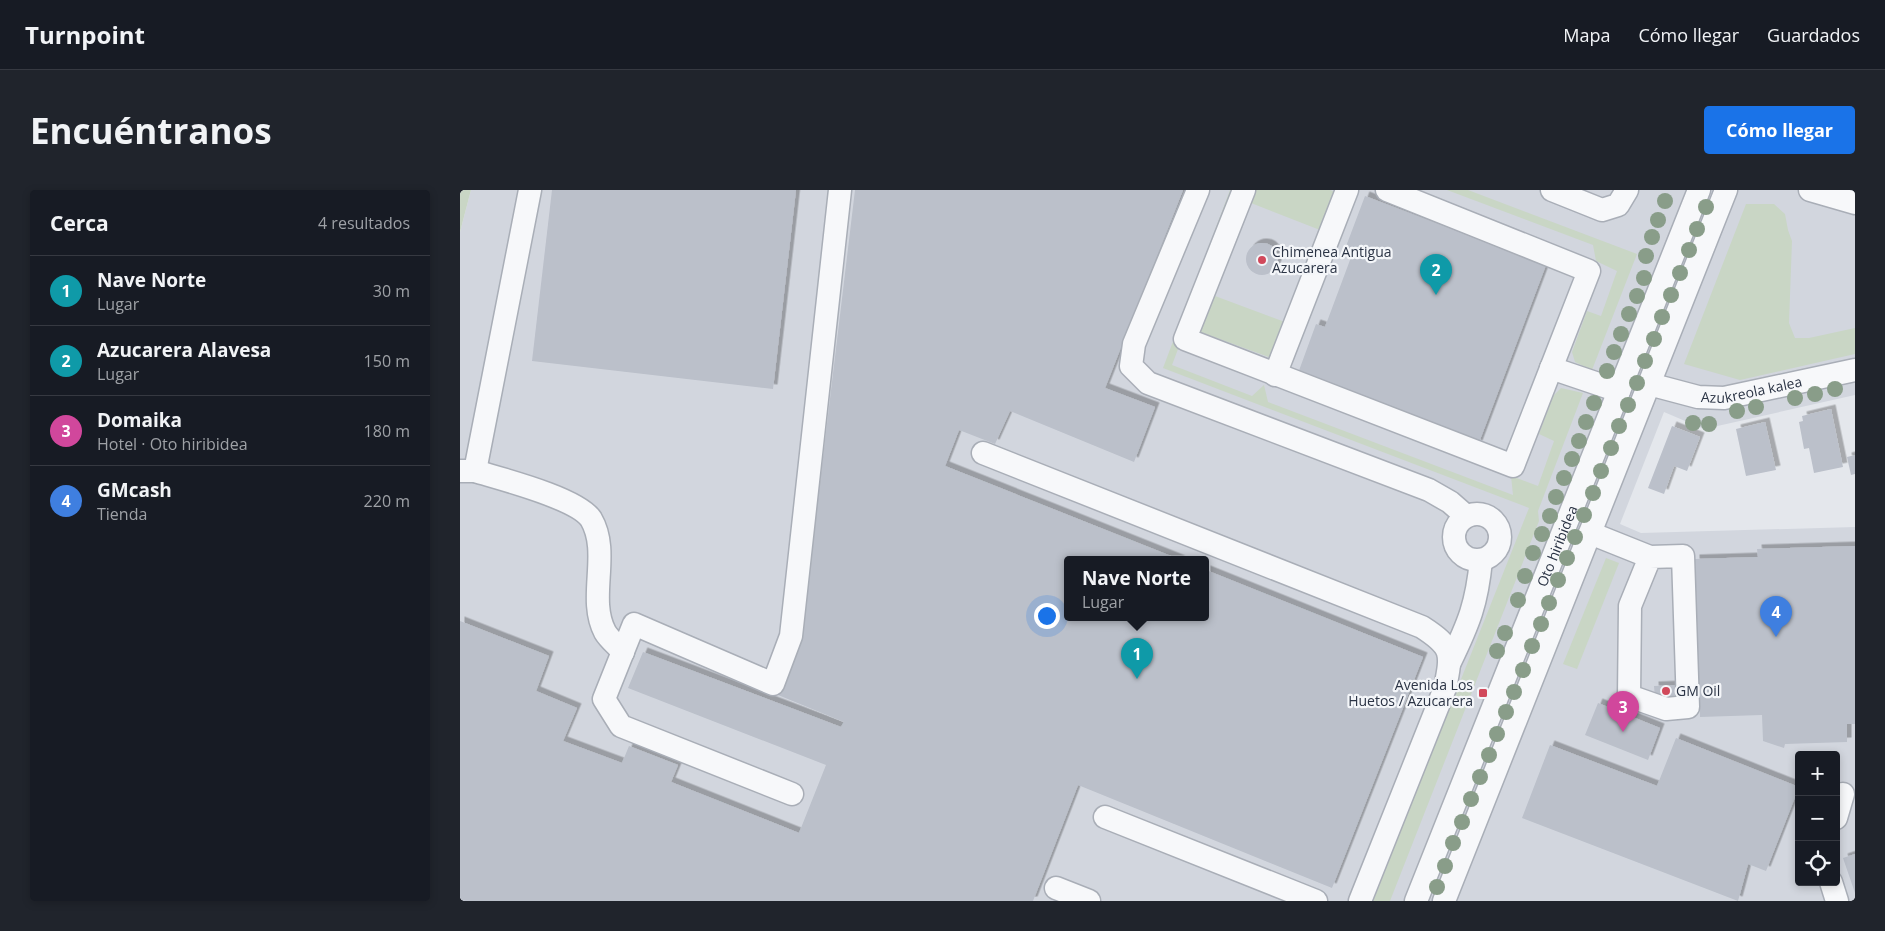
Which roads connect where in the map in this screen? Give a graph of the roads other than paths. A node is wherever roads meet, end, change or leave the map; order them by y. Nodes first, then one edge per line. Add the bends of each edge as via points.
1 (530, 190) edge
2 (840, 190) edge
3 (1198, 190) edge
4 (1244, 190) edge
5 (1347, 190) edge
6 (1387, 190) edge
7 (1552, 190) edge
8 (1627, 190) edge
9 (1699, 190) edge
10 (1726, 190) edge
11 (1810, 190) edge
12 (1855, 203) edge
13 (1551, 368) junction
14 (1855, 370) edge
15 (1275, 375) junction
16 (1650, 384) junction
17 (1619, 392) junction
18 (983, 453) dead end
19 (468, 471) edge
20 (1466, 516) junction
21 (1590, 533) junction
22 (1650, 557) junction
23 (1481, 560) junction
24 (623, 652) junction
25 (1450, 662) junction
26 (792, 794) dead end
27 (1843, 794) dead end
28 (1840, 804) edge
29 (1105, 817) dead end
30 (1832, 886) edge
31 (1056, 888) dead end
32 (1448, 898) edge
33 (1089, 901) edge
34 (1316, 901) edge
35 (1360, 901) edge
36 (1416, 901) edge
37 (1837, 901) edge

1 - 19 street
2 - 24 street via 791,636 773,684 634,624
3 - 20 street via 1134,344 1131,366 1148,383 1429,490
4 - 15 street via 1185,339
5 - 15 street
6 - 13 street via 1589,271
7 - 8 street via 1602,210 1618,205
9 - 17 street, Oto hiribidea
10 - 16 street, Oto hiribidea
11 - 12 street
13 - 15 street via 1513,466
13 - 17 street
14 - 16 street, Azukreola kalea via 1724,398 1698,397
16 - 21 street, Oto hiribidea
17 - 36 street, Oto hiribidea
18 - 25 street via 1422,627 1443,640
19 - 24 street via 559,497 590,518 598,541 599,607 603,624 605,632
20 - 23 street via 1456,526 1453,538 1458,551 1468,559
20 - 23 street via 1478,514 1491,518 1498,529 1499,542 1493,554
21 - 22 street
21 - 32 street, Oto hiribidea
22 - 22 street via 1630,606 1629,696 1666,708 1688,707 1683,556
23 - 25 street via 1478,592 1470,622
24 - 26 street via 604,698 621,726
25 - 35 street via 1445,688
27 - 28 street
29 - 34 street
30 - 37 street
31 - 33 street

